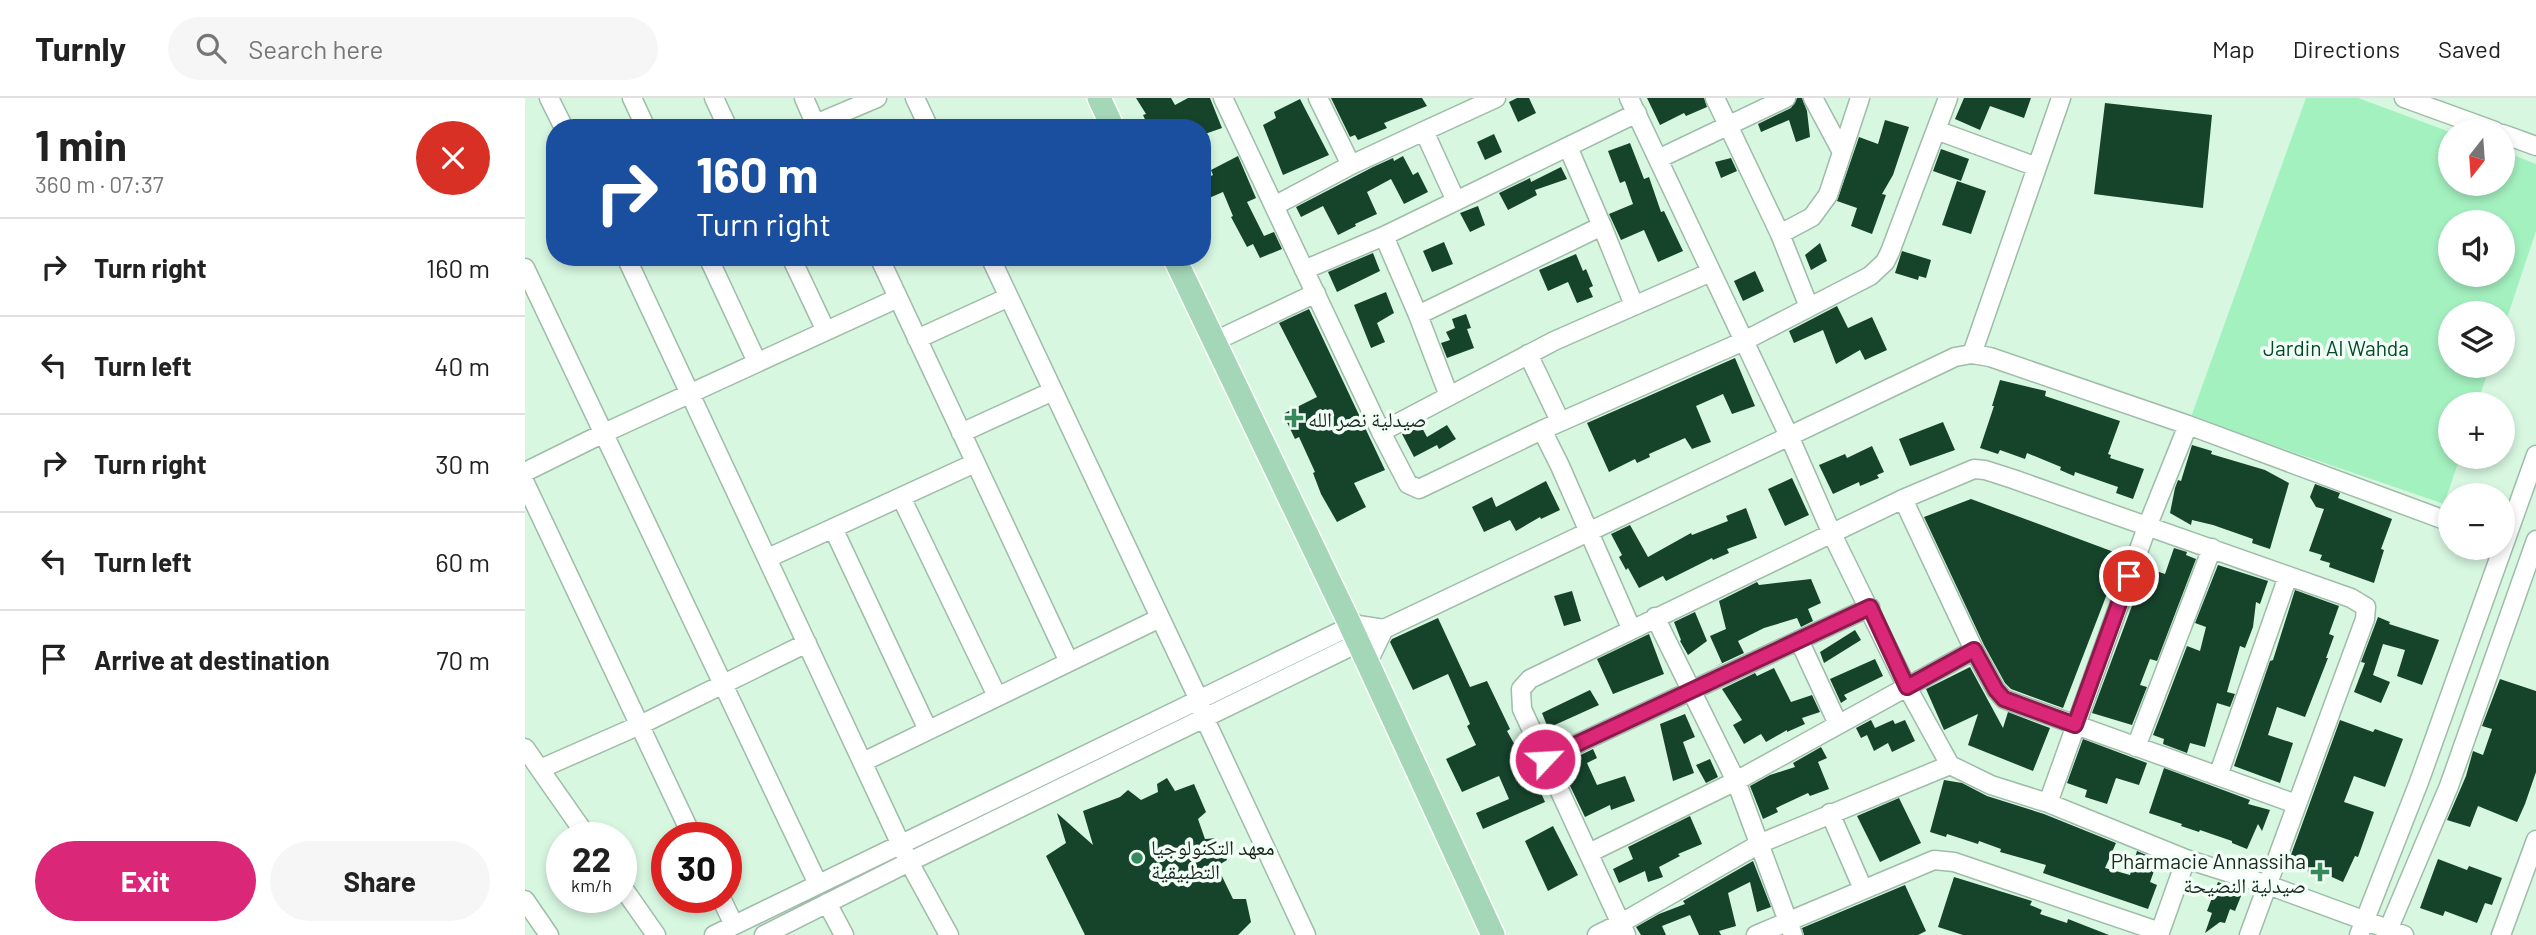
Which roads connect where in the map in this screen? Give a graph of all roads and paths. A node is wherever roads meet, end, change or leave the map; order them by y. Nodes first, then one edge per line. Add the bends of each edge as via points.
1 (549, 98) edge
2 (632, 98) edge
3 (714, 98) edge
4 (804, 98) edge
5 (877, 98) edge
6 (915, 98) edge
7 (1099, 98) edge
8 (1223, 98) edge
9 (1318, 98) edge
10 (1496, 98) edge
11 (1715, 98) edge
12 (1786, 98) edge
13 (1813, 98) edge
14 (1860, 98) edge
15 (1948, 98) edge
16 (2061, 98) edge
17 (2405, 98) edge
18 (1633, 106) edge
19 (560, 119) edge
20 (642, 119) edge
21 (724, 119) edge
22 (811, 119) edge
23 (829, 119) edge
24 (925, 119) edge
25 (1109, 119) edge
26 (2462, 119) edge
27 (1727, 126) junction
28 (1936, 130) junction
29 (1424, 131) junction
30 (2515, 138) edge
31 (1568, 146) junction
32 (2536, 146) edge
33 (1842, 152) junction
34 (1658, 159) junction
35 (1351, 166) junction
36 (2037, 167) junction
37 (1456, 201) junction
38 (1274, 206) junction
39 (1602, 226) junction
40 (1780, 234) junction
41 (1384, 236) junction
42 (630, 266) edge
43 (712, 266) edge
44 (795, 266) edge
45 (883, 266) edge
46 (994, 266) edge
47 (1178, 266) edge
48 (525, 268) edge
49 (1304, 270) junction
50 (1711, 272) junction
51 (1315, 293) junction
52 (1009, 297) junction
53 (898, 298) junction
54 (1634, 305) junction
55 (1809, 307) junction
56 (1418, 314) junction
57 (826, 331) junction
58 (917, 339) junction
59 (1744, 341) junction
60 (1213, 342) junction
61 (1528, 354) junction
62 (1972, 354) junction
63 (757, 362) junction
64 (1053, 391) junction
65 (691, 393) junction
66 (1449, 396) junction
67 (1560, 421) junction
68 (2188, 425) junction
69 (1542, 430) junction
70 (1381, 432) junction
71 (604, 433) junction
72 (961, 433) junction
73 (1790, 438) junction
74 (2536, 455) edge
75 (975, 463) junction
76 (525, 472) edge
77 (525, 483) edge
78 (901, 497) junction
79 (1903, 499) junction
80 (2515, 511) edge
81 (2438, 518) edge
82 (2147, 527) junction
83 (833, 528) junction
84 (1587, 531) junction
85 (1832, 534) junction
86 (2515, 543) edge
87 (2212, 548) junction
88 (2535, 548) edge
89 (768, 558) junction
90 (2497, 560) edge
91 (2288, 576) junction
92 (1870, 607) junction
93 (1655, 617) junction
94 (1160, 618) junction
95 (1631, 628) junction
96 (1352, 629) junction
97 (1384, 629) junction
98 (1799, 640) junction
99 (807, 643) junction
100 (1974, 650) junction
101 (1069, 662) junction
102 (1367, 664) junction
103 (723, 684) junction
104 (1907, 687) junction
105 (1692, 690) junction
106 (997, 696) junction
107 (1201, 708) junction
108 (1838, 724) junction
109 (640, 725) junction
110 (2075, 725) junction
111 (928, 730) junction
112 (2136, 747) junction
113 (525, 748) edge
114 (1545, 759) junction
115 (863, 762) junction
116 (1950, 765) junction
117 (540, 769) junction
118 (2218, 776) junction
119 (1736, 780) junction
120 (2048, 803) junction
121 (2296, 804) junction
122 (1830, 813) junction
123 (577, 822) edge
124 (685, 822) edge
125 (2536, 841) edge
126 (1761, 843) junction
127 (901, 844) junction
128 (1588, 853) junction
129 (2186, 859) junction
130 (909, 862) junction
131 (818, 884) junction
132 (2268, 885) junction
133 (1863, 888) junction
134 (525, 900) edge
135 (827, 903) junction
136 (637, 908) edge
137 (728, 913) edge
138 (734, 925) junction
139 (1790, 928) edge
140 (2362, 928) edge
141 (1624, 929) edge
142 (2393, 933) edge
143 (2159, 934) edge
144 (549, 935) edge
145 (656, 935) edge
146 (714, 935) edge
147 (764, 935) edge
148 (844, 935) edge
149 (949, 935) edge
150 (1306, 935) edge
151 (1493, 935) edge
152 (1597, 935) edge
153 (1756, 935) edge
154 (2249, 935) edge
155 (2501, 935) edge

1 - 19 street
2 - 20 street
3 - 21 street
4 - 22 street
5 - 23 street
6 - 24 street
7 - 25 main road
8 - 38 street
9 - 35 street
10 - 29 street
11 - 27 street
12 - 27 street
13 - 33 street
14 - 33 street
15 - 28 street
16 - 36 street
17 - 26 street
18 - 31 street
18 - 34 street
27 - 34 street
27 - 40 street
28 - 36 street
28 - 55 street via 1885,262 1870,276
29 - 35 street
29 - 37 street
30 - 32 street
31 - 37 street
31 - 39 street
33 - 40 street via 1822,206
34 - 50 street
35 - 38 street
36 - 62 street
37 - 41 street
38 - 49 street
39 - 54 street
39 - 56 street
40 - 55 street
41 - 49 street
41 - 56 street
42 - 65 street
43 - 63 street
44 - 57 street
45 - 53 street
46 - 52 street
47 - 60 main road
48 - 71 street
49 - 51 street
50 - 54 street
50 - 59 street
51 - 60 street
51 - 70 street
52 - 58 street
52 - 64 street
53 - 57 street
53 - 58 street
54 - 61 street
55 - 59 street
56 - 66 street
57 - 63 street
58 - 72 street
59 - 67 street
59 - 73 street
60 - 96 main road
61 - 66 street
61 - 67 street
62 - 68 street
62 - 73 street via 1955,357
63 - 65 street
64 - 72 street
64 - 94 street
65 - 71 street
65 - 89 street
66 - 70 street
67 - 69 street
68 - 81 street
68 - 82 street
69 - 70 street via 1419,489 1408,484
69 - 84 street
71 - 76 street
71 - 103 street
72 - 75 street
73 - 84 street
73 - 85 street
74 - 80 street
75 - 78 street
75 - 101 street
77 - 109 street
78 - 83 street
78 - 106 street
79 - 82 street via 1985,470
79 - 85 street
79 - 100 street
82 - 87 street
82 - 110 street
83 - 89 street
83 - 111 street
84 - 95 street
84 - 97 street
85 - 92 street
85 - 93 street
86 - 88 street
87 - 91 street
87 - 112 street
88 - 142 street
89 - 99 street
90 - 140 street
91 - 118 street
91 - 121 street via 2366,607
92 - 98 street
92 - 104 street
93 - 95 street
93 - 105 street
94 - 101 street
94 - 107 street
95 - 114 street via 1530,679 1521,689 1522,709
96 - 97 street via 1358,625
96 - 102 main road
96 - 107 street
97 - 102 street
98 - 105 street
98 - 108 street
99 - 103 street
99 - 115 street
100 - 104 street
100 - 110 street via 2004,699
101 - 106 street
102 - 151 main road
103 - 109 street
103 - 131 street
104 - 108 street
104 - 116 street
105 - 114 street
105 - 119 street
106 - 111 street
107 - 127 street
107 - 130 street
107 - 150 street
108 - 119 street
109 - 117 street
109 - 124 street
110 - 112 street
110 - 120 street
111 - 115 street
112 - 118 street
113 - 117 street
114 - 128 street
115 - 127 street
116 - 120 street via 1991,785
116 - 122 street
117 - 123 street
118 - 121 street
119 - 126 street
119 - 128 street
120 - 129 street
121 - 132 street
122 - 126 street
122 - 133 street
125 - 155 street
126 - 139 street
126 - 141 street
127 - 130 street
127 - 131 street
128 - 141 street
129 - 132 street
129 - 143 street
130 - 135 street
130 - 149 street
131 - 138 street
132 - 140 street
132 - 154 street
133 - 139 street
133 - 143 street via 1934,860 1954,862
134 - 144 street
135 - 147 street
135 - 148 street
136 - 145 street
137 - 138 street
138 - 146 street
139 - 153 street
140 - 142 street
141 - 152 street

